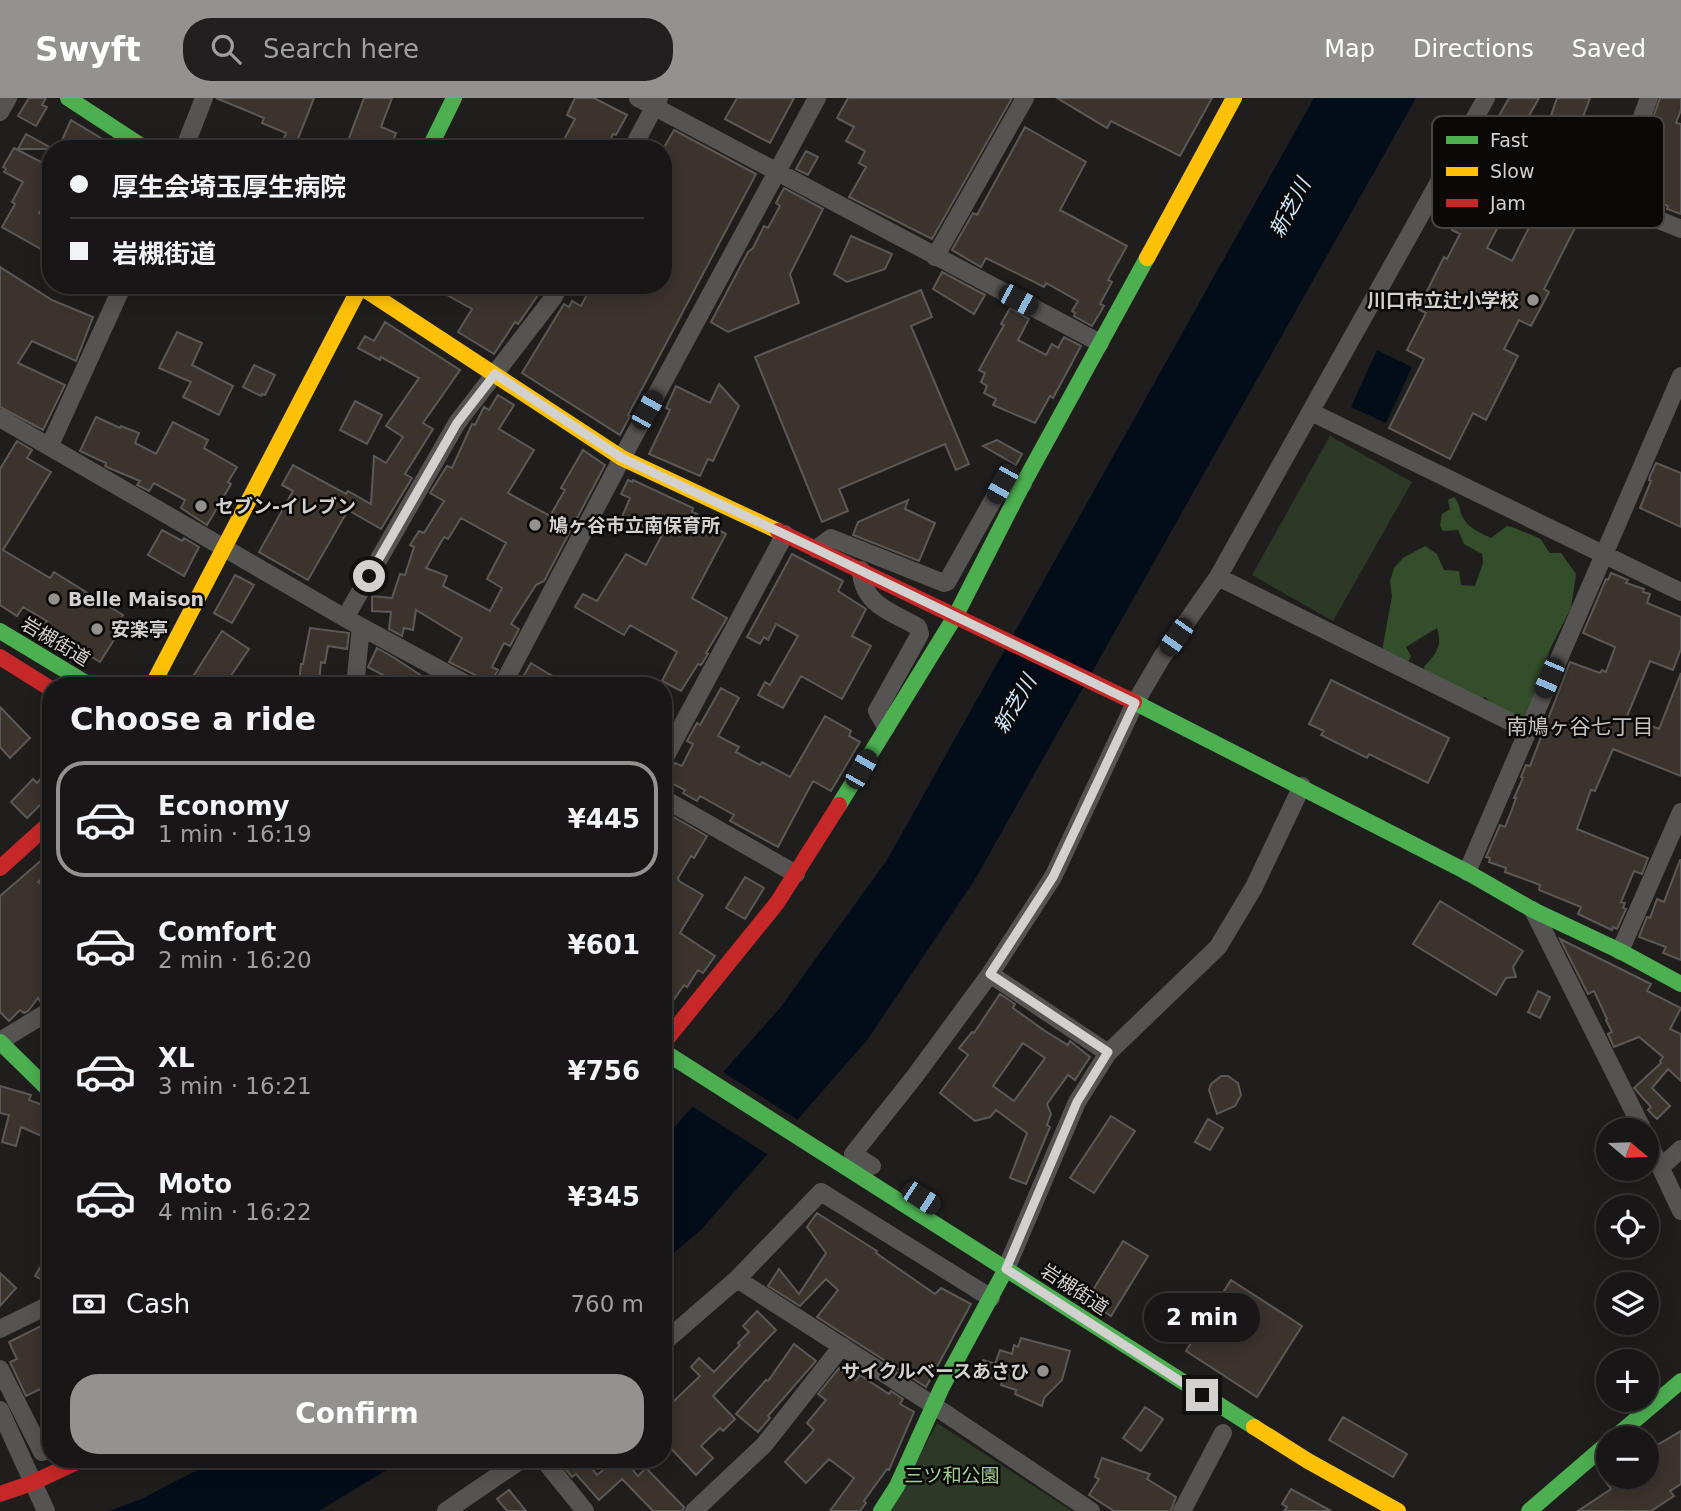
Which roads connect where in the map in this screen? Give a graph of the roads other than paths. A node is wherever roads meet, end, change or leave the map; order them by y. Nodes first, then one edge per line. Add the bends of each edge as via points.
1 (8, 98) edge
2 (68, 98) edge
3 (204, 98) edge
4 (454, 98) edge
5 (638, 98) edge
6 (817, 98) edge
7 (1025, 98) edge
8 (1234, 98) edge
9 (1486, 98) edge
10 (1649, 98) edge
11 (657, 102) edge
12 (0, 112) edge
13 (1476, 116) edge
14 (1642, 116) edge
15 (132, 140) edge
16 (188, 140) edge
17 (433, 140) edge
18 (637, 140) edge
19 (776, 173) junction
20 (1432, 195) edge
21 (1664, 222) edge
22 (1681, 229) edge
23 (935, 257) junction
24 (119, 294) edge
25 (356, 294) edge
26 (372, 294) edge
27 (555, 294) edge
28 (1100, 343) junction
29 (495, 374) junction
30 (1681, 376) edge
31 (1311, 412) junction
32 (0, 418) edge
33 (50, 445) junction
34 (622, 458) junction
35 (1023, 484) junction
36 (785, 534) junction
37 (225, 547) junction
38 (816, 549) junction
39 (1603, 552) junction
40 (862, 570) junction
41 (1218, 577) junction
42 (1681, 592) edge
43 (345, 618) junction
44 (962, 618) junction
45 (361, 627) junction
46 (0, 631) edge
47 (0, 657) edge
48 (76, 677) edge
49 (157, 677) edge
50 (356, 677) edge
51 (453, 677) edge
52 (507, 677) edge
53 (42, 683) edge
54 (1130, 701) junction
55 (886, 727) junction
56 (1527, 730) junction
57 (672, 744) edge
58 (1302, 786) junction
59 (672, 803) edge
60 (1681, 811) edge
61 (42, 830) edge
62 (0, 868) edge
63 (1467, 872) junction
64 (796, 874) junction
65 (1533, 910) junction
66 (1620, 951) junction
67 (990, 974) junction
68 (1681, 984) edge
69 (42, 1016) edge
70 (0, 1042) edge
71 (672, 1043) edge
72 (1108, 1052) junction
73 (672, 1054) edge
74 (42, 1083) edge
75 (1637, 1118) edge
76 (1681, 1149) edge
77 (1659, 1163) edge
78 (1661, 1167) junction
79 (1681, 1211) edge
80 (888, 1215) dead end
81 (1008, 1262) junction
82 (737, 1279) junction
83 (999, 1292) junction
84 (42, 1308) edge
85 (0, 1329) edge
86 (672, 1335) edge
87 (842, 1346) junction
88 (0, 1369) edge
89 (1681, 1381) edge
90 (933, 1405) junction
91 (0, 1410) edge
92 (1628, 1426) edge
93 (1223, 1432) dead end
94 (42, 1452) edge
95 (1596, 1453) edge
96 (64, 1468) edge
97 (509, 1468) edge
98 (550, 1468) edge
99 (33, 1483) junction
100 (0, 1494) edge
101 (46, 1511) edge
102 (446, 1511) edge
103 (585, 1511) edge
104 (694, 1511) edge
105 (881, 1511) edge
106 (1091, 1511) edge
107 (1182, 1511) edge
108 (1398, 1511) edge
109 (1529, 1511) edge

1 - 12 street
2 - 15 main road
3 - 16 street
4 - 17 main road
5 - 11 street
6 - 19 street
7 - 23 street
8 - 28 main road
9 - 13 street
10 - 14 street
11 - 18 street
11 - 19 street
19 - 23 street
19 - 34 street
20 - 31 street
21 - 22 street
23 - 28 street
24 - 33 street
25 - 37 main road
26 - 29 main road
27 - 29 street
28 - 35 main road
29 - 34 main road
29 - 43 street via 457,423
30 - 39 street
31 - 39 street
31 - 41 street
32 - 33 street
33 - 37 street
34 - 36 main road
34 - 52 street
35 - 38 street via 1002,484 944,583 831,538
35 - 44 main road
36 - 38 main road
36 - 57 street
37 - 43 street
37 - 49 main road
38 - 40 main road
39 - 42 street
39 - 56 street
40 - 44 main road
40 - 55 street via 862,584 870,599 918,627 920,634 877,711
41 - 54 street
41 - 56 street
43 - 45 street
44 - 54 main road
44 - 55 main road
45 - 50 street
45 - 51 street
46 - 48 main road, 岩槻街道
47 - 53 main road
54 - 58 main road
54 - 67 street via 1053,877
55 - 64 main road
56 - 63 street
58 - 63 main road
58 - 72 street via 1254,887 1218,947
59 - 64 street
60 - 66 street
61 - 62 main road
63 - 65 main road
64 - 71 main road
65 - 66 main road
65 - 75 street
66 - 68 main road
67 - 72 street
67 - 81 street via 853,1154
69 - 70 street
70 - 74 main road
72 - 81 street via 1077,1102
73 - 81 main road, 岩槻街道 via 826,1168
76 - 78 street
77 - 78 street
78 - 79 street
80 - 83 main road
81 - 83 main road
81 - 108 main road, 岩槻街道 via 1297,1454
82 - 83 street via 821,1192
82 - 86 street
82 - 87 street
83 - 90 main road
84 - 85 street
87 - 90 street
87 - 104 street via 764,1446
88 - 94 street
89 - 92 main road
90 - 105 main road
90 - 106 street
91 - 99 street
93 - 107 street
95 - 109 main road
96 - 99 main road
97 - 102 street
98 - 103 street
99 - 100 main road
99 - 101 street

